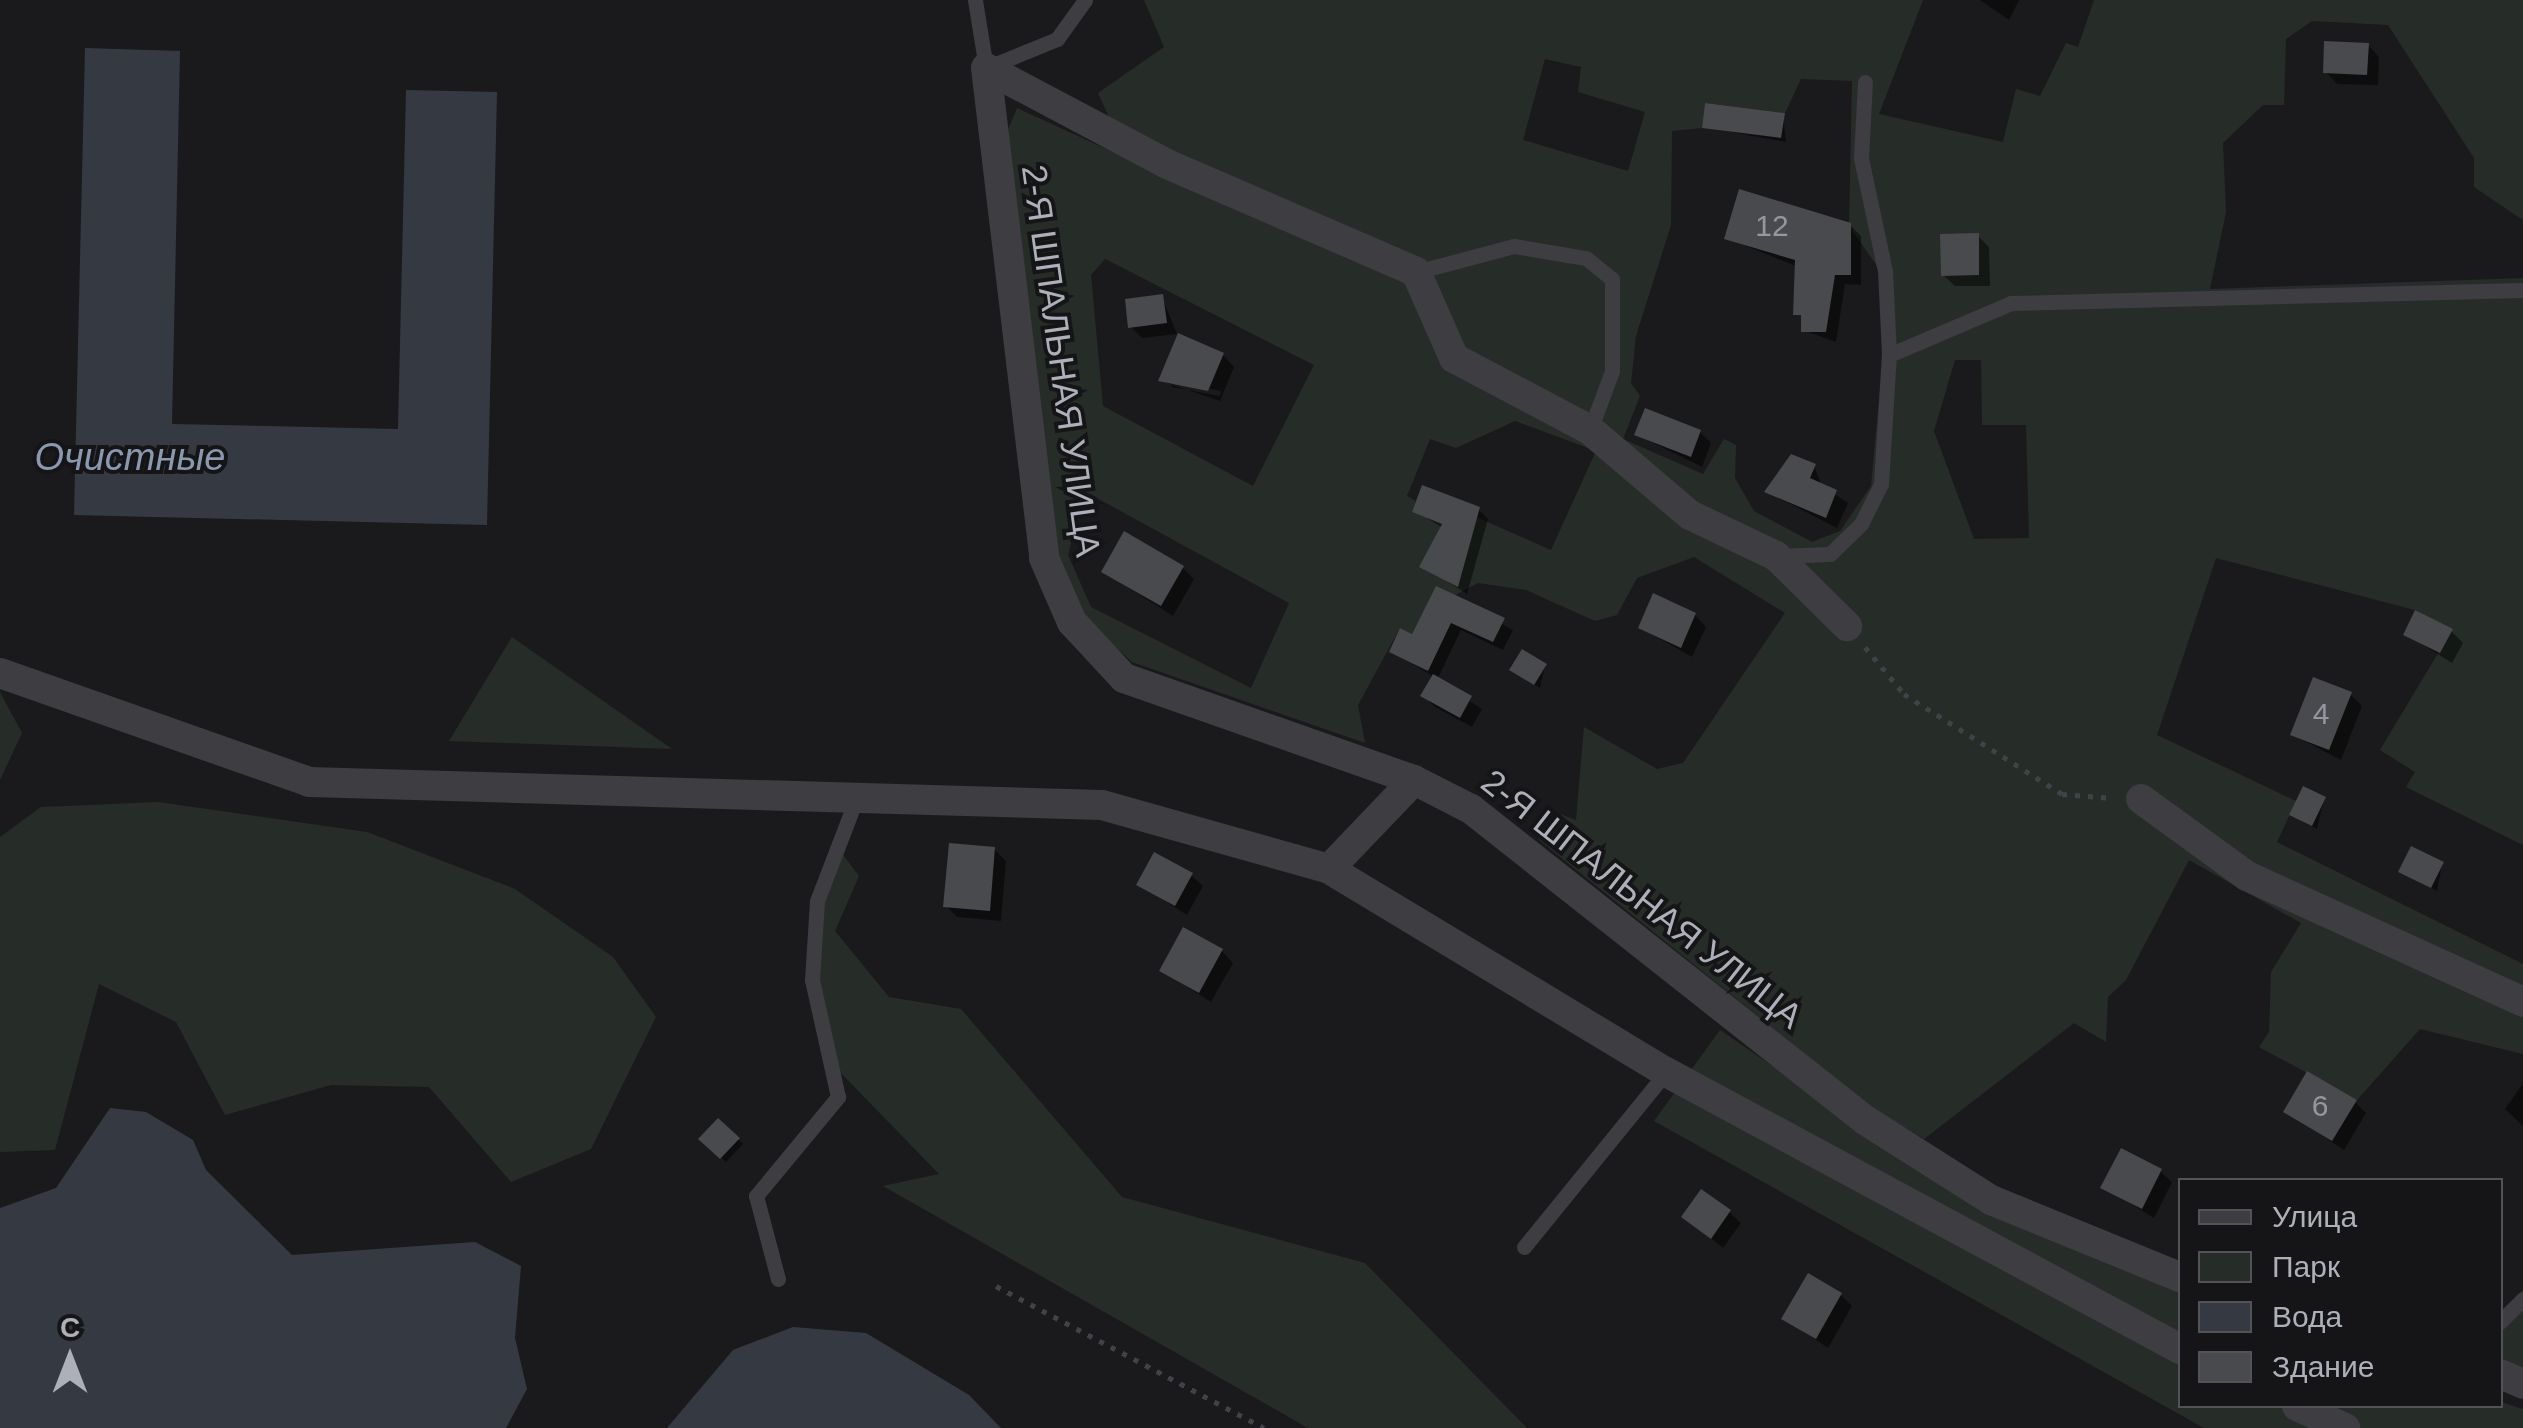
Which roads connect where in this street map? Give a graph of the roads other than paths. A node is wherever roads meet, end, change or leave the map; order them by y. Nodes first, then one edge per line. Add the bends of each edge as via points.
1 (975, 0) edge
2 (1085, 0) edge
3 (986, 68) junction
4 (1866, 82) dead end
5 (1416, 272) junction
6 (2523, 290) edge
7 (1889, 355) junction
8 (1590, 430) junction
9 (1776, 556) junction
10 (1848, 626) road end
11 (0, 673) edge
12 (1414, 780) junction
13 (858, 794) junction
14 (2141, 800) road end
15 (1329, 869) junction
16 (2523, 1002) edge
17 (1666, 1072) junction
18 (1524, 1247) dead end
19 (2178, 1276) edge
20 (778, 1279) dead end
21 (2523, 1298) edge
22 (2503, 1319) edge
23 (2178, 1348) edge
24 (2301, 1408) edge
25 (2344, 1428) edge

1 - 3 lane
2 - 3 lane via 1057,39
3 - 5 street via 1168,164
3 - 12 street, 2-Я ШПАЛЬНАЯ УЛИЦА via 1044,558 1072,622 1124,678
4 - 7 lane via 1861,158 1885,270
5 - 8 street via 1454,358
5 - 8 lane via 1514,246 1586,258 1612,280 1612,371
6 - 7 lane via 2011,304
7 - 9 lane via 1881,484 1861,524 1830,554
8 - 9 street via 1690,515
9 - 10 street
11 - 13 street via 310,782
12 - 15 street
12 - 19 street, 2-Я ШПАЛЬНАЯ УЛИЦА via 1471,809 1866,1120 1991,1200
13 - 15 street via 1102,805
13 - 20 lane via 817,900 812,980 838,1097 756,1196
14 - 16 street via 2246,876
15 - 17 street
17 - 18 lane
17 - 23 street
21 - 22 lane
24 - 25 street

